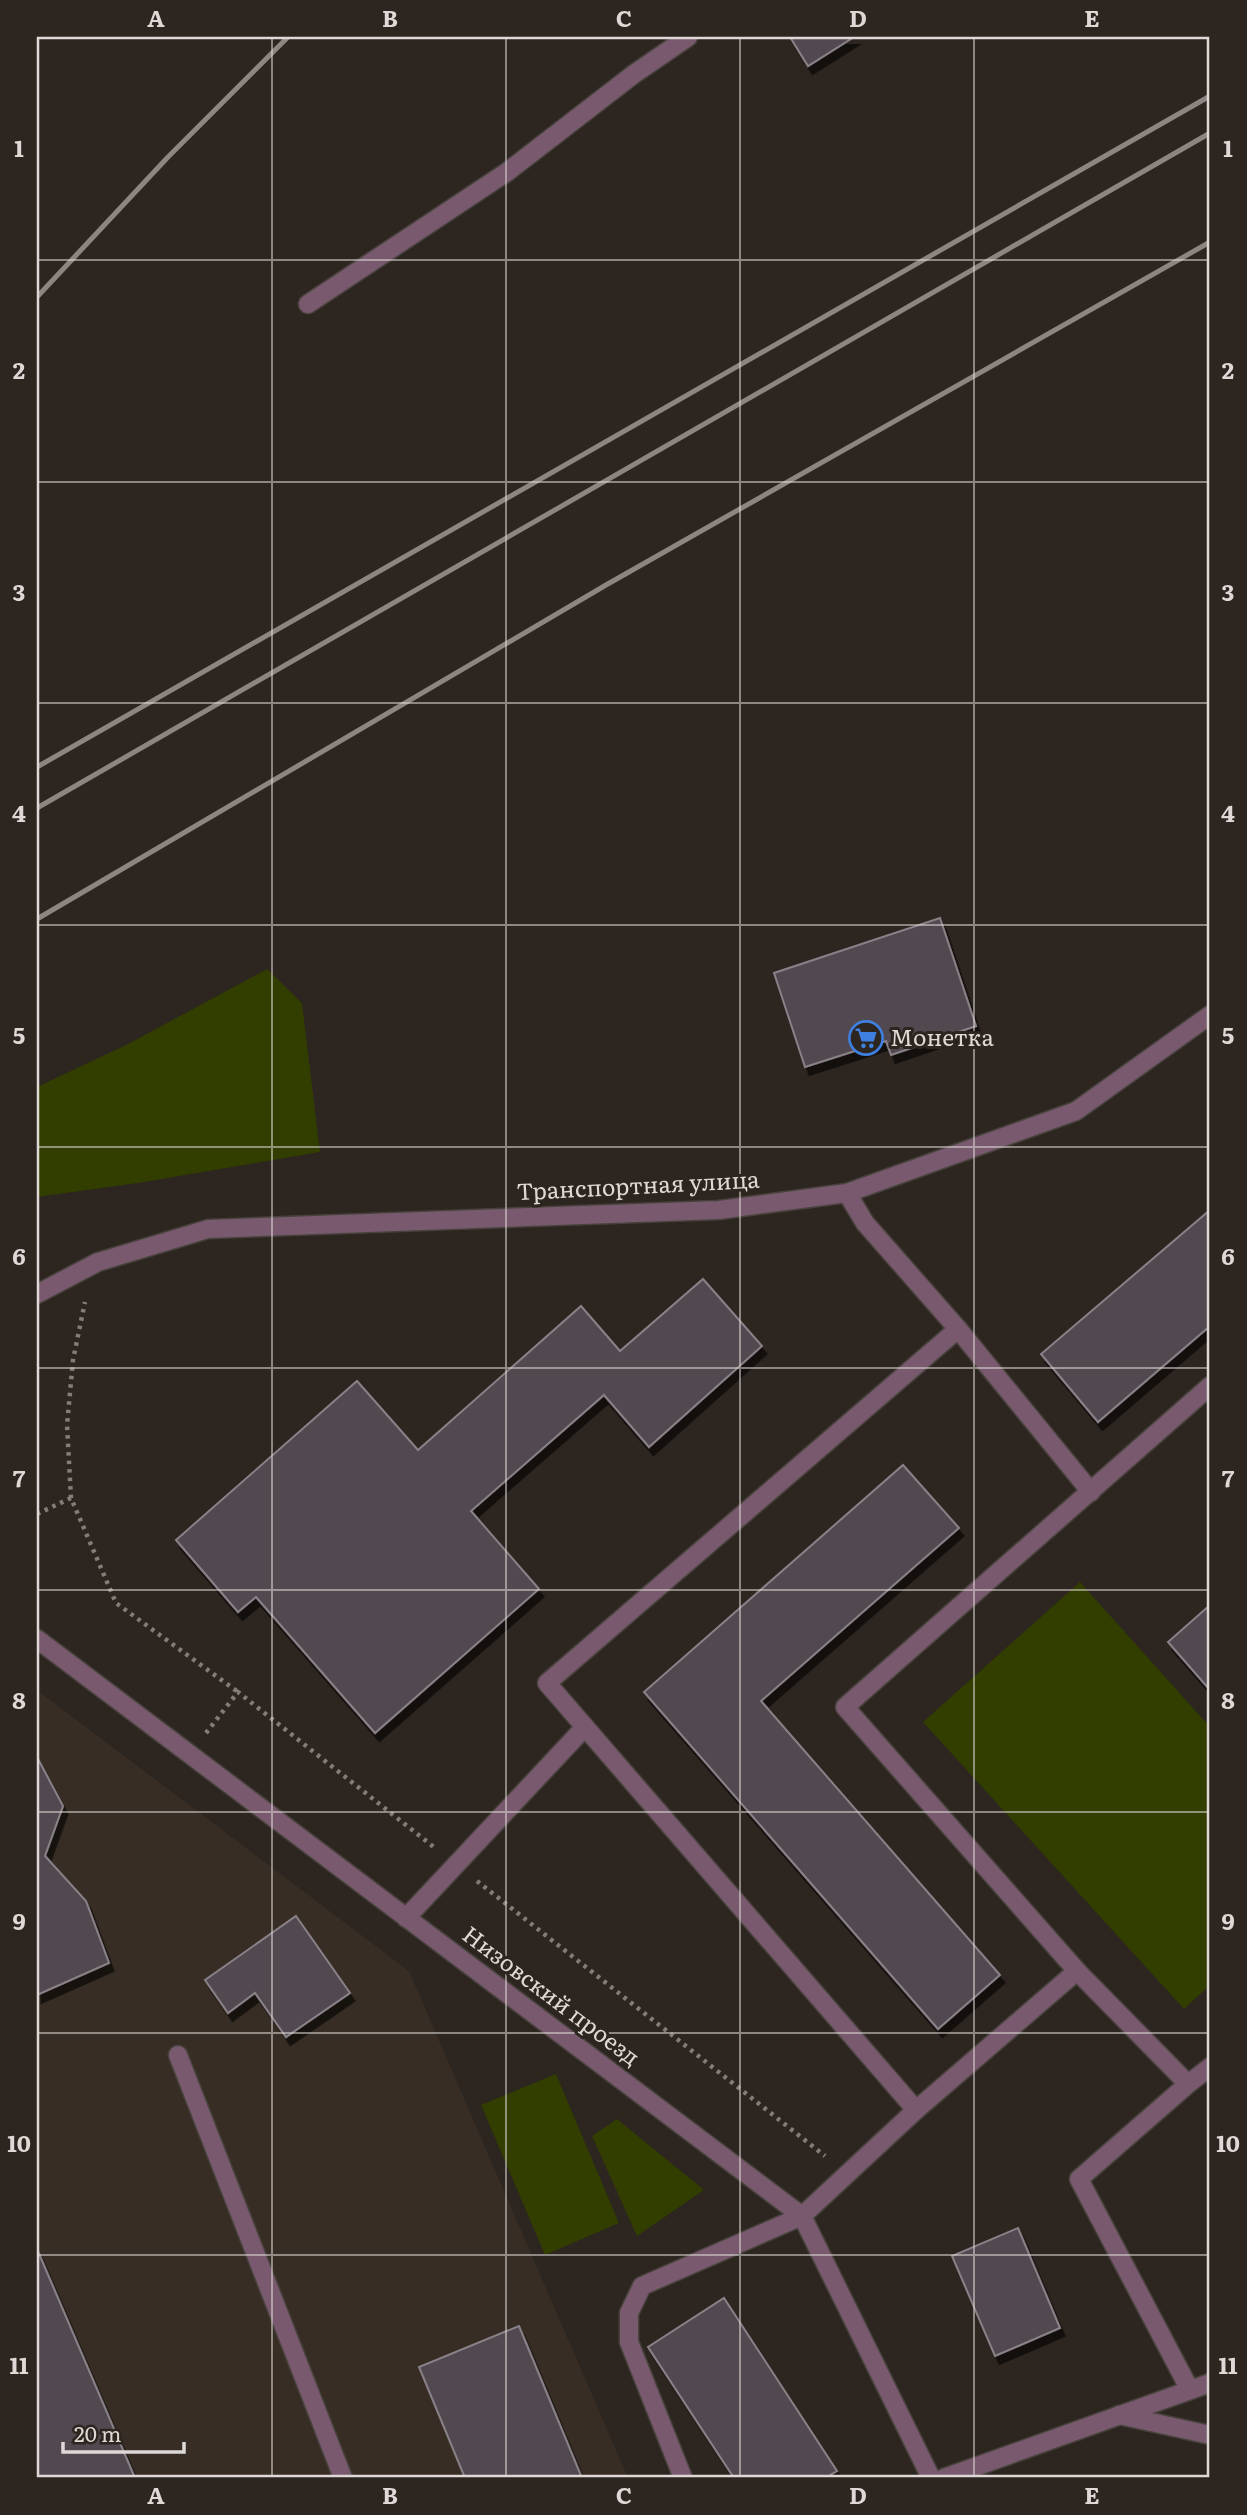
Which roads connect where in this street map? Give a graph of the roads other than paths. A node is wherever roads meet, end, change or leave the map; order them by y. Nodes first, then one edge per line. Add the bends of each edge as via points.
1 (688, 37) edge
2 (308, 304) dead end
3 (1210, 1015) edge
4 (846, 1193) junction
5 (37, 1294) edge
6 (958, 1329) junction
7 (1210, 1386) edge
8 (1091, 1492) junction
9 (37, 1639) edge
10 (585, 1727) junction
11 (406, 1918) junction
12 (1077, 1971) junction
13 (178, 2055) dead end
14 (1210, 2067) edge
15 (1188, 2084) junction
16 (916, 2110) junction
17 (802, 2216) junction
18 (1210, 2383) edge
19 (1190, 2390) junction
20 (1119, 2415) junction
21 (1210, 2435) edge
22 (343, 2478) edge
23 (683, 2478) edge
24 (931, 2478) edge
25 (944, 2478) edge

1 - 2 street via 507,172
3 - 4 street, Транспортная улица via 1076,1111
4 - 5 street, Транспортная улица via 719,1210 208,1229 98,1262
4 - 6 street via 865,1223
6 - 8 street
6 - 10 street via 547,1683
7 - 8 street
8 - 12 street via 845,1707
9 - 11 street, Низовский проезд
10 - 11 street
10 - 16 street
11 - 17 street, Низовский проезд
12 - 15 street
12 - 16 street
13 - 22 street
14 - 15 street
15 - 19 street via 1079,2179
16 - 17 street
17 - 23 street via 642,2287 629,2314 629,2342
17 - 24 street, Низовский проезд
18 - 19 street
19 - 20 street
20 - 21 street
20 - 25 street

